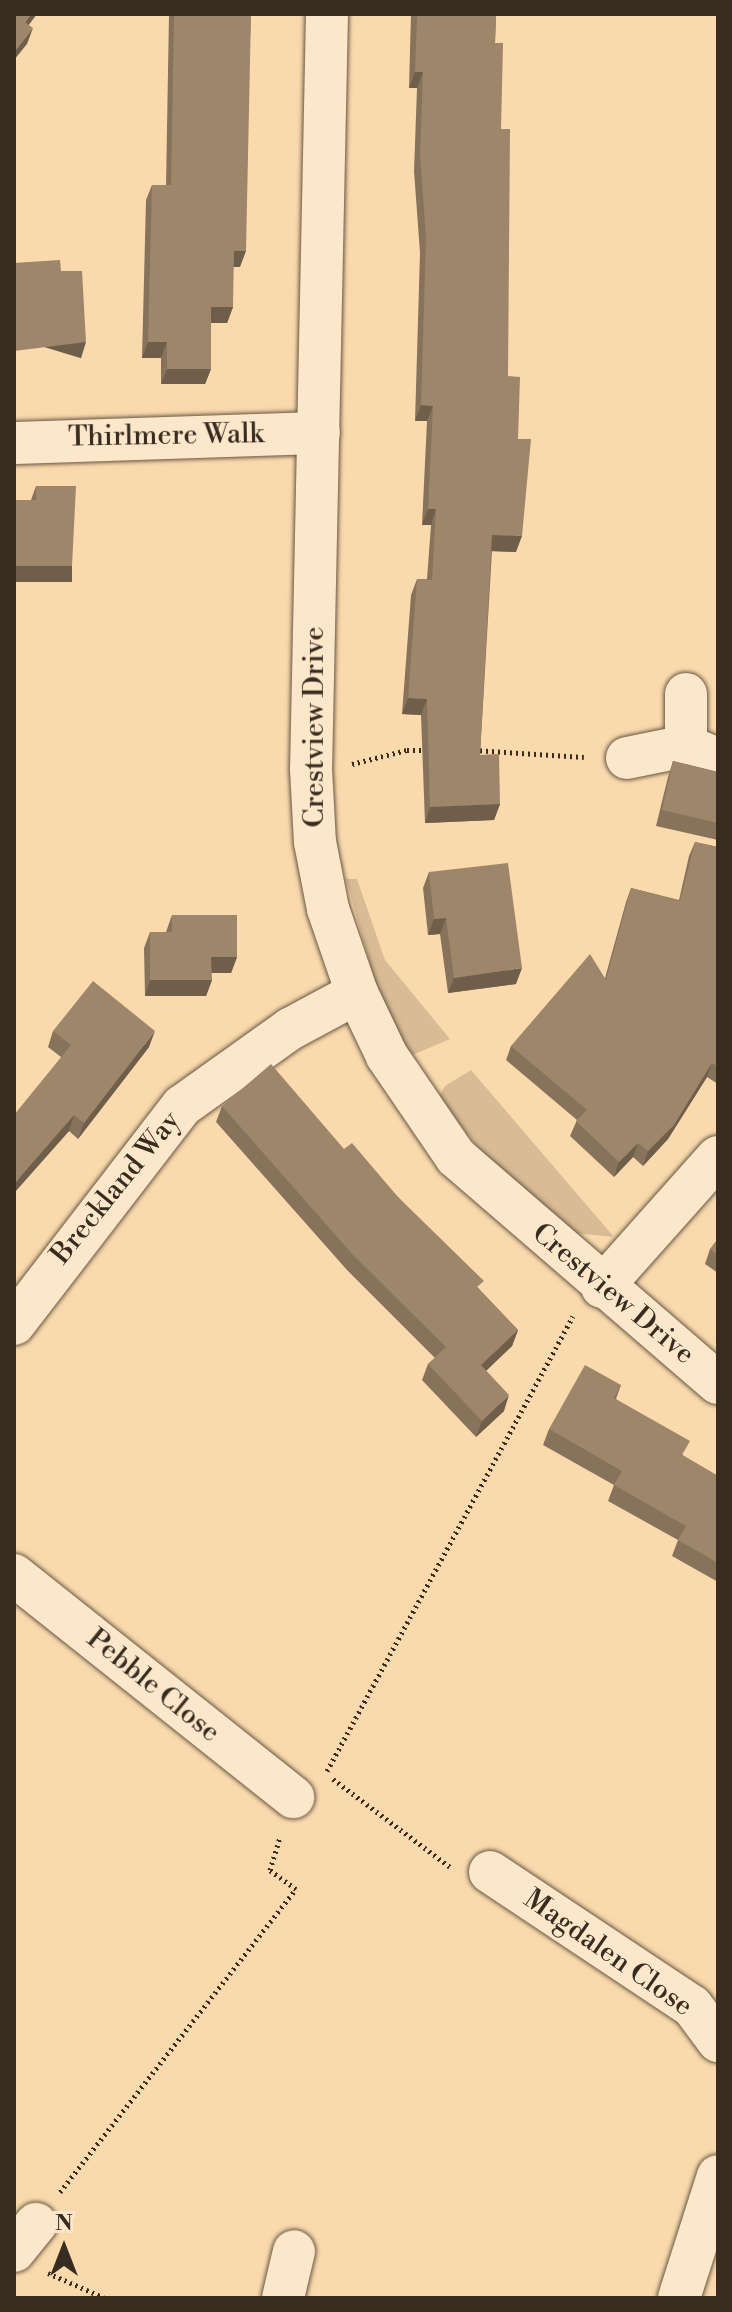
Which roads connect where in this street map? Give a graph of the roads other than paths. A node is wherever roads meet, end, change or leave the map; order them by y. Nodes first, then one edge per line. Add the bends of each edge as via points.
1 (327, 14) edge
2 (319, 433) junction
3 (14, 443) edge
4 (686, 694) dead end
5 (702, 753) edge
6 (627, 758) road end
7 (357, 993) junction
8 (718, 1157) edge
9 (602, 1287) junction
10 (14, 1324) edge
11 (718, 1383) edge
12 (14, 1575) edge
13 (293, 1797) dead end
14 (490, 1872) road end
15 (718, 2041) edge
16 (718, 2176) edge
17 (294, 2251) dead end
18 (283, 2298) edge
19 (679, 2298) edge

1 - 2 street, Crestview Drive
2 - 3 street, Thirlmere Walk
2 - 7 street, Crestview Drive via 311,769 315,842 328,909
4 - 5 street
5 - 6 street
7 - 9 street, Crestview Drive via 387,1056 456,1157
7 - 10 street, Breckland Way via 290,1029 182,1106
8 - 9 street
9 - 11 street, Crestview Drive
12 - 13 street, Pebble Close
14 - 15 street, Magdalen Close via 692,2006
16 - 19 street
17 - 18 street

